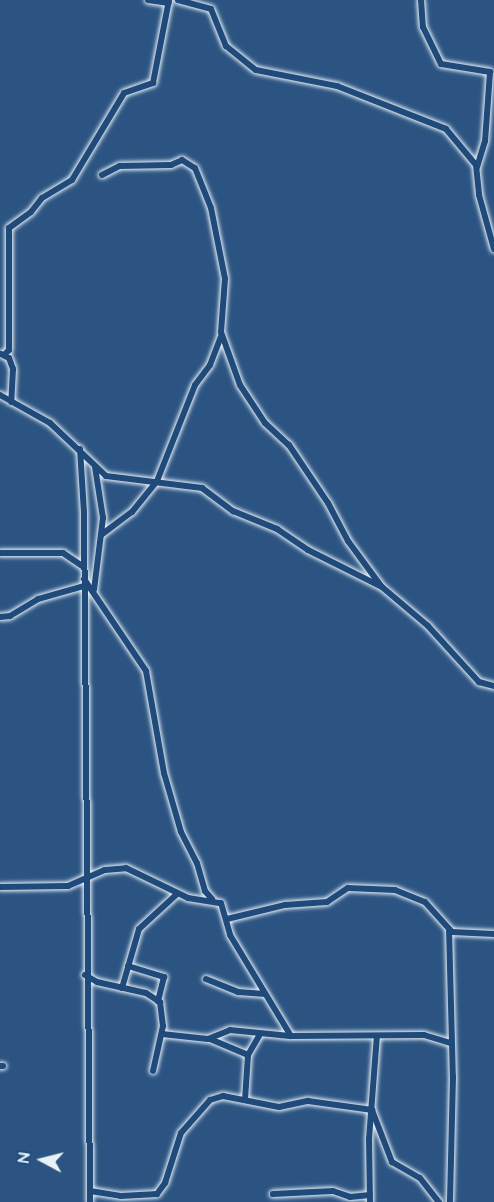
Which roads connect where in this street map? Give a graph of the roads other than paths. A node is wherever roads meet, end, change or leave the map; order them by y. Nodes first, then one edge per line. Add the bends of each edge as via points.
1 (148, 0) edge
2 (178, 0) edge
3 (420, 0) edge
4 (169, 1) edge
5 (477, 168) junction
6 (102, 175) dead end
7 (494, 249) edge
8 (222, 335) junction
9 (2, 355) edge
10 (0, 395) edge
11 (11, 402) junction
12 (80, 449) junction
13 (95, 467) junction
14 (157, 481) junction
15 (101, 535) junction
16 (0, 553) edge
17 (84, 567) junction
18 (84, 583) junction
19 (382, 587) junction
20 (94, 590) junction
21 (0, 617) edge
22 (494, 686) edge
23 (85, 880) junction
24 (0, 887) edge
25 (177, 894) junction
26 (213, 899) junction
27 (227, 919) junction
28 (449, 929) junction
29 (494, 934) edge
30 (463, 935) junction
31 (450, 944) junction
32 (128, 966) junction
33 (85, 975) junction
34 (206, 980) dead end
35 (122, 988) junction
36 (265, 994) junction
37 (158, 1001) junction
38 (162, 1034) junction
39 (260, 1034) junction
40 (291, 1036) junction
41 (377, 1036) junction
42 (209, 1039) junction
43 (451, 1043) junction
44 (248, 1055) junction
45 (153, 1071) dead end
46 (245, 1100) junction
47 (372, 1110) junction
48 (90, 1191) junction
49 (273, 1194) dead end
50 (370, 1198) edge
51 (90, 1202) edge
52 (439, 1202) edge
53 (450, 1202) edge

1 - 4 street
2 - 5 street via 211,9 226,46 249,67 269,75 337,86 435,124 446,129
3 - 5 street via 423,27 441,64 490,72 485,141
4 - 9 street via 153,83 124,93 72,180 42,198 9,228 9,350
5 - 7 street via 479,195
6 - 8 street via 120,166 171,165 182,160 195,168 211,208 225,279
8 - 14 street via 210,365 195,385
8 - 19 street via 240,385 265,423 289,445 328,503 348,542
9 - 11 street via 13,369
10 - 11 street
11 - 12 street via 50,423
12 - 13 street
12 - 17 street
13 - 14 street via 111,478
13 - 15 street via 103,510
14 - 15 street via 132,512
14 - 19 street via 202,488 233,512 277,529 308,550
15 - 20 street
16 - 17 street via 63,553
17 - 18 street
18 - 20 street
18 - 21 street
18 - 23 street
19 - 22 street via 428,626 479,682
20 - 26 street via 146,671 167,785 183,840 205,891
23 - 24 street via 68,886
23 - 25 street via 122,867
23 - 33 street
25 - 26 street via 195,900
25 - 32 street via 144,921
26 - 27 street via 223,904
27 - 28 street via 285,905 327,902 348,888 395,890 425,902 440,914
27 - 36 street via 230,935
28 - 30 street
28 - 31 street
29 - 30 street
30 - 31 street
31 - 43 street
32 - 35 street
32 - 37 street via 164,976
33 - 35 street
33 - 48 street
34 - 36 street via 238,992
35 - 37 street via 146,993
36 - 40 street
37 - 38 street via 164,1012
38 - 42 street
38 - 45 street
39 - 40 street
39 - 42 street via 230,1030
39 - 44 street
40 - 41 street
41 - 43 street via 424,1035
41 - 47 street
42 - 44 street
43 - 53 street
44 - 46 street
46 - 47 street via 279,1107 308,1101
46 - 48 street via 223,1096 210,1100 181,1132 165,1183 157,1194 121,1196
47 - 50 street
47 - 52 street via 392,1162 420,1178
48 - 51 street
49 - 50 street via 333,1191

